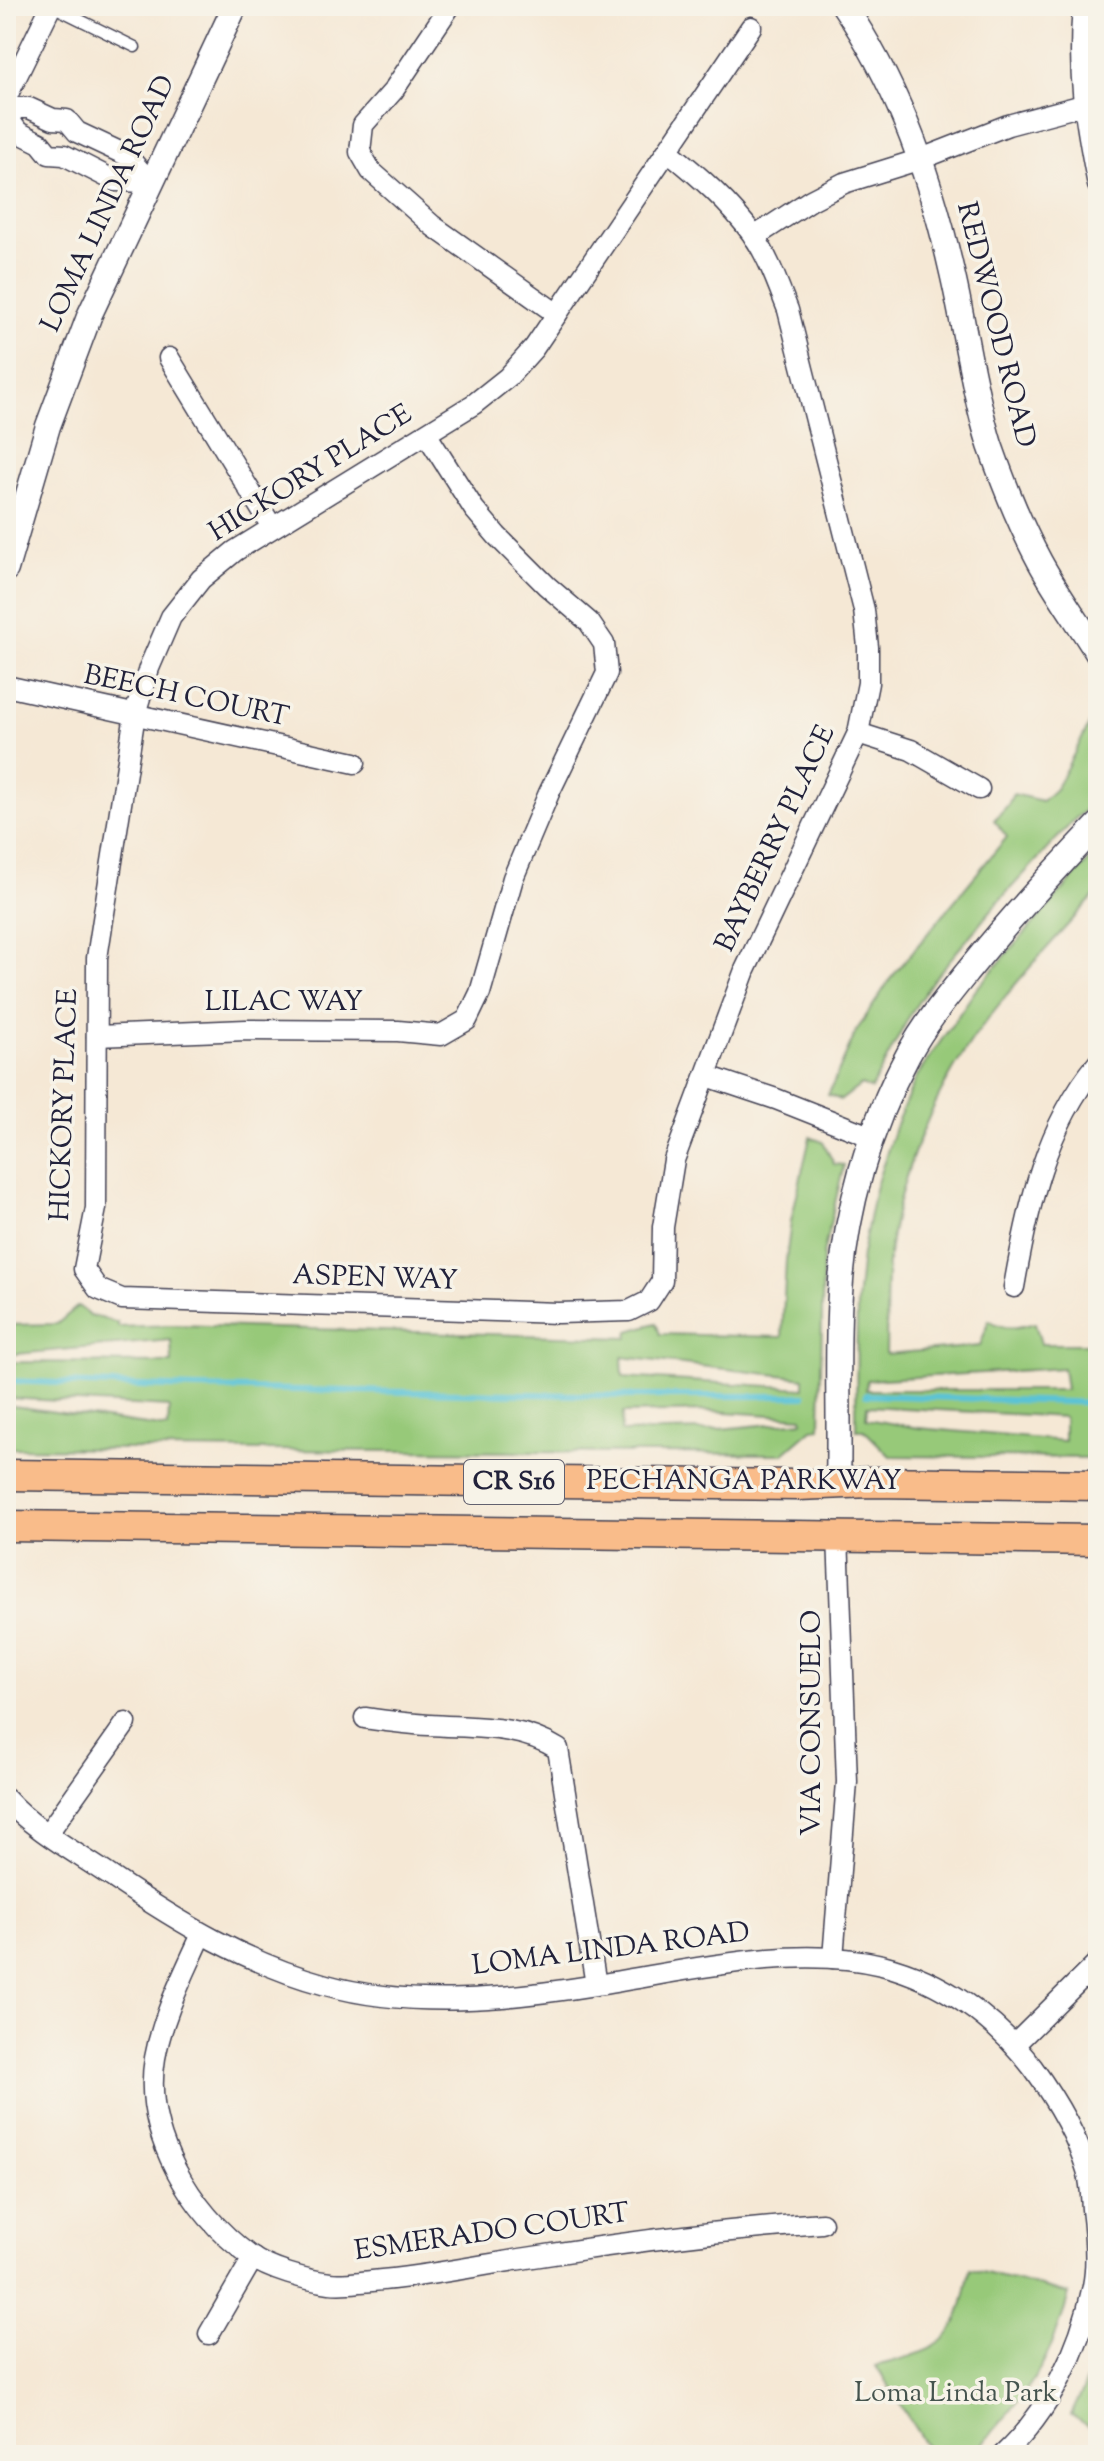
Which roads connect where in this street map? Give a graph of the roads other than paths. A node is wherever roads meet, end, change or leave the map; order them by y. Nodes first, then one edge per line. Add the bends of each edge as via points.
1 (51, 6) edge
2 (235, 6) edge
3 (450, 6) edge
4 (844, 6) edge
5 (1083, 6) edge
6 (751, 27) dead end
7 (135, 47) dead end
8 (12, 71) edge
9 (6, 98) edge
10 (1083, 105) junction
11 (6, 108) edge
12 (6, 115) edge
13 (53, 119) junction
14 (77, 132) junction
15 (40, 143) junction
16 (668, 151) junction
17 (64, 155) junction
18 (921, 159) junction
19 (150, 182) junction
20 (1098, 185) edge
21 (754, 237) junction
22 (557, 314) junction
23 (169, 358) dead end
24 (427, 435) junction
25 (272, 527) junction
26 (6, 569) edge
27 (1098, 654) edge
28 (6, 686) edge
29 (135, 714) junction
30 (858, 733) junction
31 (355, 763) dead end
32 (979, 789) dead end
33 (1098, 825) edge
34 (97, 1036) junction
35 (1098, 1063) edge
36 (707, 1076) junction
37 (872, 1137) junction
38 (1014, 1287) dead end
39 (98, 1289) joint
40 (649, 1301) joint
41 (6, 1475) edge
42 (838, 1483) junction
43 (1098, 1485) edge
44 (6, 1526) edge
45 (838, 1535) junction
46 (1098, 1540) edge
47 (365, 1718) dead end
48 (126, 1723) dead end
49 (6, 1799) edge
50 (48, 1833) junction
51 (202, 1934) junction
52 (833, 1958) junction
53 (1098, 1962) edge
54 (596, 1985) junction
55 (1015, 2044) junction
56 (822, 2223) dead end
57 (1096, 2229) edge
58 (253, 2258) junction
59 (209, 2334) dead end
60 (1003, 2455) edge

1 - 7 lane
1 - 8 street
2 - 19 street, LOMA LINDA ROAD
3 - 22 street via 393,91 363,125 360,152 371,171 433,226
4 - 18 street, REDWOOD ROAD via 885,76
5 - 10 street
6 - 16 street, HICKORY PLACE
8 - 9 street
10 - 18 street via 1008,125
10 - 20 street
11 - 13 street via 29,108
12 - 15 street via 18,132
13 - 14 street via 67,120
13 - 15 lane via 41,128
14 - 17 lane via 75,146
14 - 19 street via 126,155
15 - 17 street via 49,154
16 - 21 street, BAYBERRY PLACE via 729,206
16 - 22 street, HICKORY PLACE
17 - 19 street via 115,181
18 - 21 street via 844,183
18 - 27 street, REDWOOD ROAD via 994,455 1040,563
19 - 26 street, LOMA LINDA ROAD via 67,370
21 - 30 street, BAYBERRY PLACE via 788,310 864,610 868,683
22 - 24 street, HICKORY PLACE via 508,377
23 - 25 street
24 - 25 street, HICKORY PLACE
24 - 34 street, LILAC WAY via 497,536 589,622 604,644 607,673 513,878 480,993 467,1020 441,1035 246,1030
25 - 29 street, HICKORY PLACE via 201,579 171,617
28 - 29 street, BEECH COURT
29 - 31 street, BEECH COURT
29 - 34 street, HICKORY PLACE via 97,958
30 - 32 street via 911,750
30 - 36 street, BAYBERRY PLACE via 745,970
33 - 37 street via 948,997 909,1053
34 - 39 street, HICKORY PLACE via 96,1208 84,1269
35 - 38 street via 1072,1100 1037,1177
36 - 37 street
36 - 40 street, BAYBERRY PLACE via 674,1160 663,1227 662,1281
37 - 42 street via 852,1214 840,1293
39 - 40 street, ASPEN WAY via 122,1299 558,1313 629,1311
41 - 42 main road, PECHANGA PARKWAY / CR S16
42 - 43 main road, PECHANGA PARKWAY / CR S16
42 - 45 main road
44 - 45 main road, PECHANGA PARKWAY / CR S16
45 - 46 main road, PECHANGA PARKWAY / CR S16
45 - 52 street, VIA CONSUELO via 847,1782
47 - 54 street via 501,1729 539,1737 558,1749
48 - 50 street
49 - 50 street, LOMA LINDA ROAD
50 - 51 street, LOMA LINDA ROAD
51 - 54 street, LOMA LINDA ROAD via 328,1986 394,1996 501,1999
51 - 58 street, ESMERADO COURT via 163,2023 155,2060 158,2122 166,2148 201,2208
52 - 54 street, LOMA LINDA ROAD via 728,1965
52 - 55 street, LOMA LINDA ROAD via 883,1966 926,1982 967,2003
53 - 55 street
55 - 57 street, LOMA LINDA ROAD via 1071,2128 1089,2174
56 - 58 street, ESMERADO COURT via 626,2241 403,2278 333,2284
57 - 60 street, LOMA LINDA ROAD via 1094,2283 1080,2336 1053,2394
58 - 59 street

